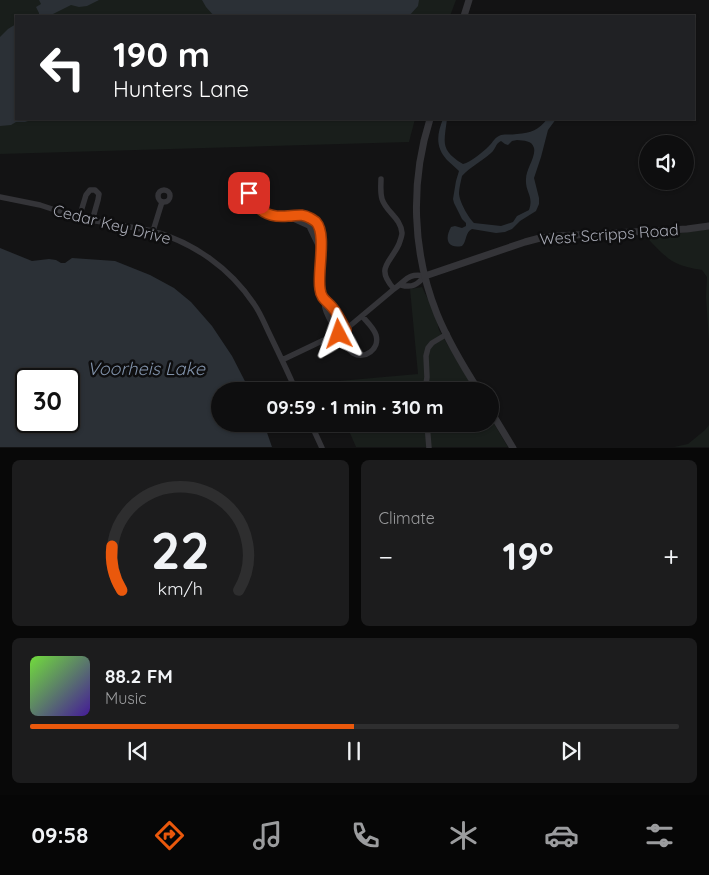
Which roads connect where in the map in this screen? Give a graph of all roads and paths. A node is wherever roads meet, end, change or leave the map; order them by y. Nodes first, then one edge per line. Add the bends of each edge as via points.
1 (469, 0) edge
2 (464, 15) edge
3 (430, 120) edge
4 (381, 179) dead end
5 (248, 184) dead end
6 (0, 197) edge
7 (162, 202) dead end
8 (80, 218) junction
9 (92, 221) junction
10 (709, 226) edge
11 (153, 231) junction
12 (425, 276) junction
13 (394, 289) junction
14 (324, 301) junction
15 (362, 316) junction
16 (346, 330) junction
17 (339, 334) junction
18 (446, 334) junction
19 (282, 360) junction
20 (292, 382) edge
21 (426, 382) edge
22 (474, 382) edge
23 (499, 425) edge
24 (315, 432) edge
25 (428, 432) edge
26 (322, 448) edge
27 (429, 448) edge
28 (513, 448) edge

1 - 2 street
3 - 12 street via 420,156 417,191 418,233
4 - 13 street via 382,199 402,233 384,273
5 - 14 street via 254,204 261,212 289,216 309,226 321,251 320,290
6 - 8 street, Cedar Key Drive
7 - 11 street
8 - 9 street, Cedar Key Drive
8 - 9 street via 86,195 95,190 98,200
9 - 11 street, Cedar Key Drive
10 - 12 street, West Scripps Road via 540,238
11 - 19 street, Cedar Key Drive via 198,250 240,285 255,304
12 - 13 street, West Scripps Road via 406,278
12 - 18 street
13 - 15 street, West Scripps Road
14 - 16 street via 331,306
14 - 17 street
15 - 16 street, West Scripps Road
15 - 17 street via 376,336 376,345 369,353 351,352
16 - 17 street, West Scripps Road
17 - 19 street, West Scripps Road
18 - 21 street via 428,348
18 - 22 street
19 - 20 street, Cedar Key Drive
23 - 28 street
24 - 26 street
25 - 27 street

